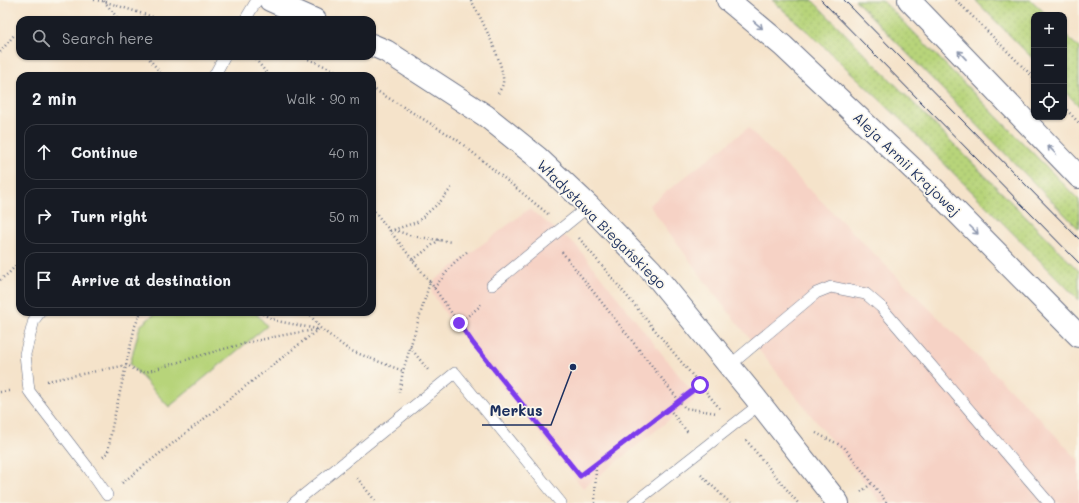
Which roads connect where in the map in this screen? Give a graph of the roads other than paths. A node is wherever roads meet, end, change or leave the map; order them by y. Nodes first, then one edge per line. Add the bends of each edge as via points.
1 (257, 0) edge
2 (270, 0) edge
3 (728, 0) edge
4 (909, 0) edge
5 (247, 16) edge
6 (306, 16) edge
7 (376, 48) edge
8 (223, 60) edge
9 (216, 72) edge
10 (1079, 177) edge
11 (589, 206) junction
12 (492, 285) dead end
13 (37, 316) edge
14 (1079, 336) edge
15 (729, 366) junction
16 (760, 404) junction
17 (107, 496) road end
18 (294, 503) edge
19 (560, 503) edge
20 (634, 503) edge
21 (838, 503) edge
22 (1049, 503) edge

1 - 5 lane
2 - 6 main road
3 -> 14 main road, Aleja Armii Krajowej via 783,46 932,187
10 -> 4 main road
7 - 11 main road, Władysława Biegańskiego via 486,116 537,157
8 - 9 lane
11 - 12 lane
11 - 15 main road, Władysława Biegańskiego via 652,270
13 - 17 lane via 25,354 29,391
15 - 16 main road, Władysława Biegańskiego
15 - 22 lane via 816,294 831,287 866,294 881,307
16 - 20 lane
16 - 21 main road, Władysława Biegańskiego
18 - 19 lane via 455,374

